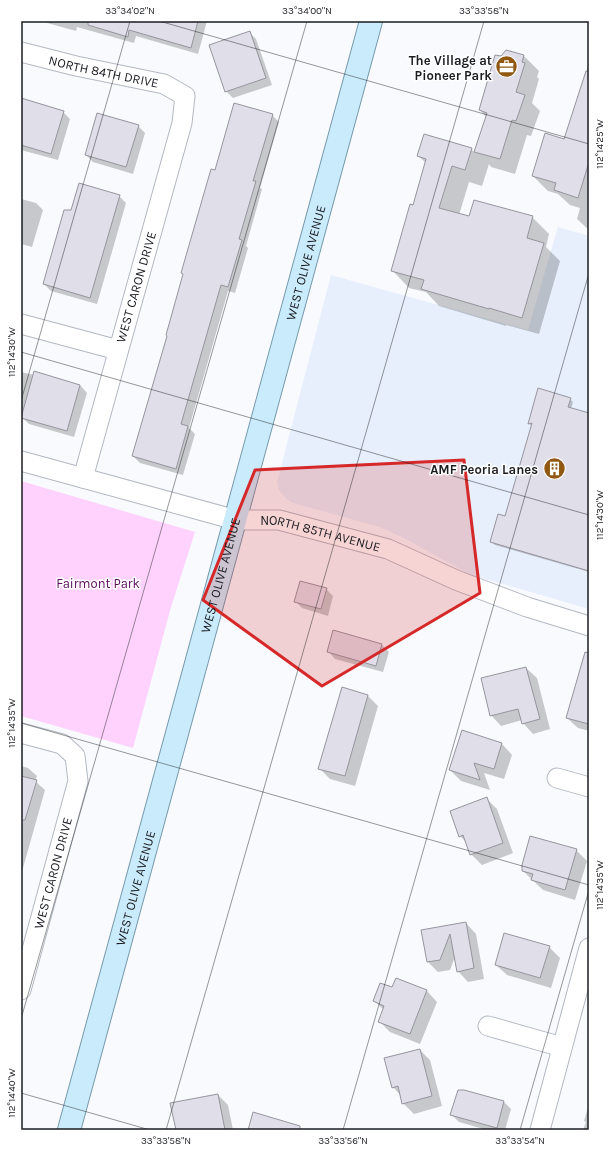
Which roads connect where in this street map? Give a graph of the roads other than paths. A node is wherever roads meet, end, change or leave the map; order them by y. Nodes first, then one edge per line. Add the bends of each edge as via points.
1 (371, 21) edge
2 (21, 52) edge
3 (185, 96) joint
4 (21, 324) edge
5 (118, 350) junction
6 (21, 461) edge
7 (83, 478) junction
8 (236, 520) junction
9 (589, 626) edge
10 (21, 733) edge
11 (557, 778) dead end
12 (589, 787) edge
13 (589, 948) edge
14 (21, 990) edge
15 (488, 1026) dead end
16 (562, 1047) junction
17 (70, 1130) edge
18 (540, 1130) edge

1 - 8 main road, WEST OLIVE AVENUE
2 - 3 street, NORTH 84TH DRIVE via 164,84
3 - 5 street, WEST CARON DRIVE via 182,123
4 - 5 street
5 - 7 street, WEST CARON DRIVE
6 - 7 street, NORTH 85TH AVENUE
7 - 8 street, NORTH 85TH AVENUE
8 - 9 street, NORTH 85TH AVENUE via 279,520 388,549 456,580 527,607
8 - 17 main road, WEST OLIVE AVENUE
10 - 14 street, WEST CARON DRIVE via 62,744 75,756 78,781
11 - 12 street
13 - 16 street
15 - 16 street
16 - 18 street

